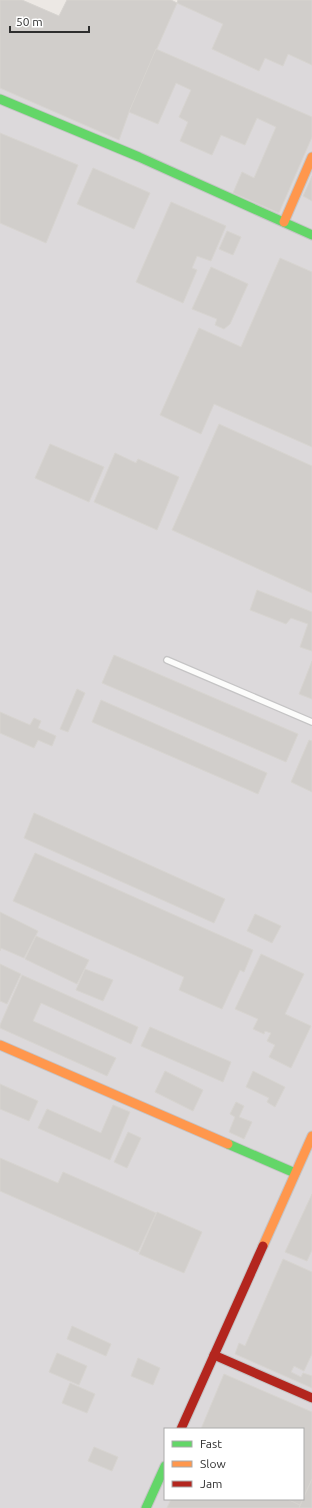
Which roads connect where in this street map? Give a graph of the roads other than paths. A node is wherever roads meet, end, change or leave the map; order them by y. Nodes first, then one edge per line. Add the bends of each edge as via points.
1 (0, 99) edge
2 (312, 157) edge
3 (284, 222) junction
4 (312, 235) edge
5 (167, 660) dead end
6 (312, 722) edge
7 (0, 1045) edge
8 (312, 1136) edge
9 (295, 1173) junction
10 (214, 1355) junction
11 (312, 1398) edge
12 (181, 1428) edge
13 (164, 1468) edge
14 (146, 1508) edge

1 - 3 street via 139,157
2 - 3 street
3 - 4 street
5 - 6 lane
7 - 9 street
8 - 9 street
9 - 10 street
10 - 11 street
10 - 12 street
13 - 14 street

